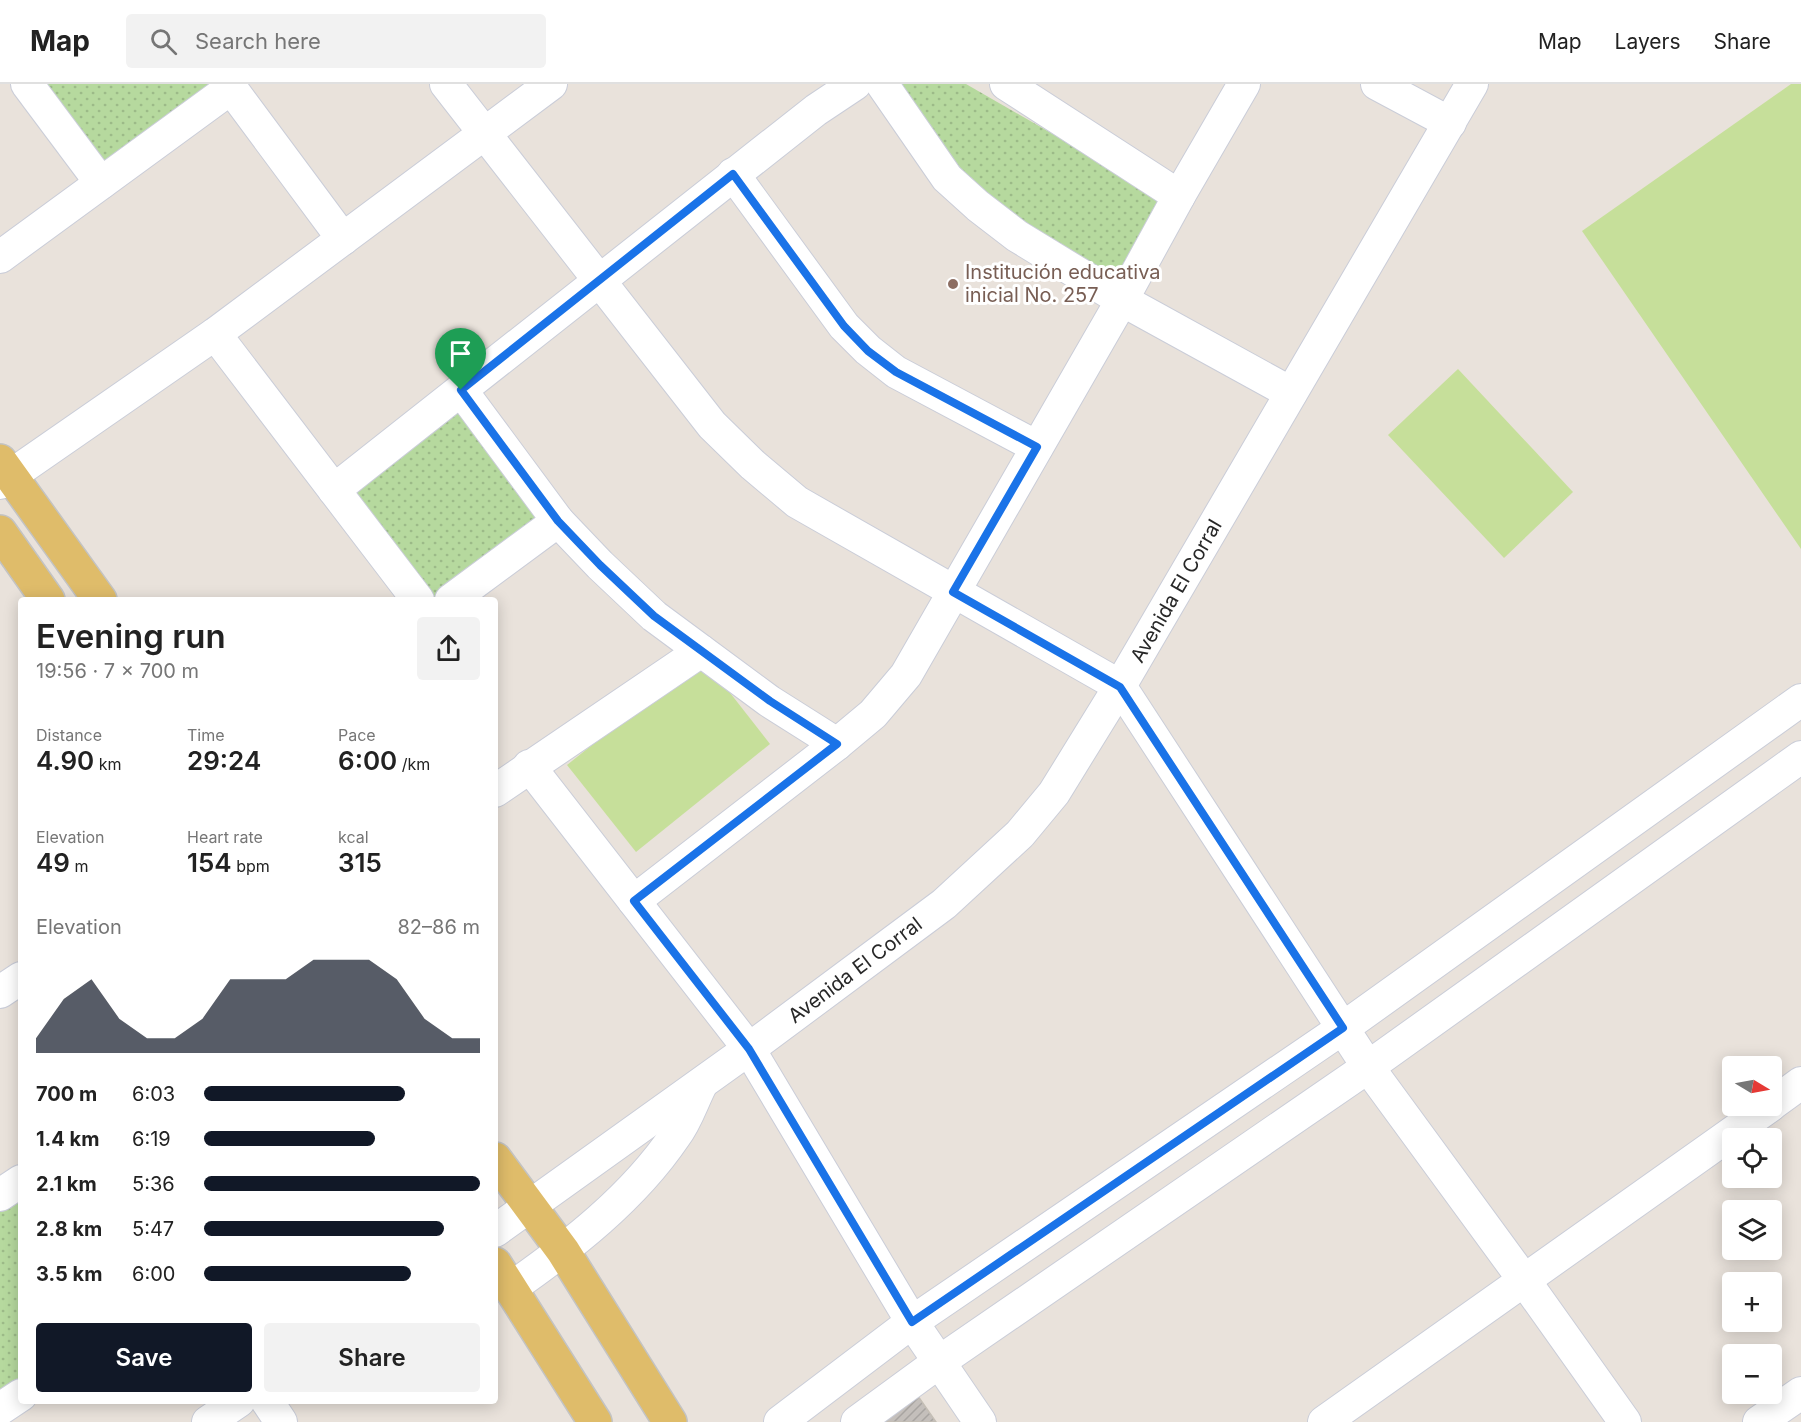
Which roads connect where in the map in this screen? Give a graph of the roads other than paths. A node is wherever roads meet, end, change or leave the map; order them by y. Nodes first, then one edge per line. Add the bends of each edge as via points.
1 (27, 84) edge
2 (446, 84) edge
3 (551, 84) edge
4 (855, 84) edge
5 (882, 84) edge
6 (1006, 84) edge
7 (1244, 84) edge
8 (1377, 84) edge
9 (1472, 84) edge
10 (229, 86) edge
11 (1450, 123) junction
12 (484, 134) junction
13 (733, 174) junction
14 (101, 183) junction
15 (1179, 195) junction
16 (343, 239) junction
17 (0, 257) edge
18 (600, 281) junction
19 (1122, 300) junction
20 (215, 334) junction
21 (461, 390) junction
22 (1291, 393) junction
23 (1037, 447) junction
24 (4, 473) edge
25 (333, 490) junction
26 (558, 521) junction
27 (0, 532) edge
28 (953, 592) junction
29 (46, 597) edge
30 (98, 597) edge
31 (416, 597) edge
32 (455, 597) edge
33 (701, 651) junction
34 (1120, 687) junction
35 (1801, 700) edge
36 (837, 744) junction
37 (1801, 757) edge
38 (530, 766) junction
39 (498, 789) edge
40 (634, 901) junction
41 (1343, 1028) junction
42 (749, 1049) junction
43 (1368, 1067) junction
44 (702, 1083) junction
45 (1801, 1083) edge
46 (1782, 1097) edge
47 (1755, 1116) edge
48 (498, 1163) edge
49 (18, 1183) edge
50 (0, 1195) edge
51 (529, 1207) junction
52 (498, 1229) edge
53 (563, 1251) junction
54 (503, 1276) edge
55 (1524, 1280) junction
56 (912, 1322) junction
57 (939, 1362) junction
58 (1801, 1393) edge
59 (18, 1397) edge
60 (269, 1404) edge
61 (0, 1409) edge
62 (0, 1414) edge
63 (6, 1422) edge
64 (280, 1422) edge
65 (595, 1422) edge
66 (670, 1422) edge
67 (780, 1422) edge
68 (857, 1422) edge
69 (980, 1422) edge
70 (1324, 1422) edge
71 (1625, 1422) edge
72 (1760, 1422) edge

1 - 14 street
2 - 12 street
3 - 12 street
4 - 13 street
5 - 19 street via 947,178 1017,236
6 - 15 street
7 - 15 street
8 - 11 street
9 - 11 street, Avenida El Corral
10 - 14 street
10 - 16 street
11 - 22 street, Avenida El Corral
12 - 16 street
12 - 18 street
13 - 18 street
13 - 23 street via 844,326 868,351 896,372
14 - 17 street
15 - 19 street
16 - 20 street
18 - 21 street
18 - 28 street via 712,425 753,465 796,502
19 - 22 street
19 - 23 street
20 - 24 street
20 - 25 street
21 - 25 street
21 - 26 street
22 - 34 street, Avenida El Corral
23 - 28 street
24 - 30 main road
25 - 31 street
26 - 32 street
26 - 33 street via 654,616
27 - 29 main road
28 - 34 street
28 - 36 street via 906,675 873,714
33 - 36 street
33 - 38 street
34 - 41 street
34 - 42 street, Avenida El Corral via 1054,794 1020,834 944,904
35 - 41 street
36 - 40 street
37 - 43 street
38 - 39 street
38 - 40 street
40 - 42 street
41 - 43 street
41 - 56 street
42 - 44 street, Avenida El Corral
42 - 56 street
43 - 55 street
43 - 57 street
44 - 51 street, Avenida El Corral
44 - 53 street, Avenida El Corral via 676,1135 661,1154 631,1190
45 - 46 street
47 - 55 street
48 - 51 main road
49 - 50 street
51 - 52 street, Avenida El Corral
51 - 53 main road
53 - 54 street, Avenida El Corral
53 - 66 main road
54 - 65 main road
55 - 70 street
55 - 71 street
56 - 57 street
56 - 67 street
57 - 68 street
57 - 69 street
58 - 72 street
59 - 61 street
60 - 64 street
62 - 63 street

